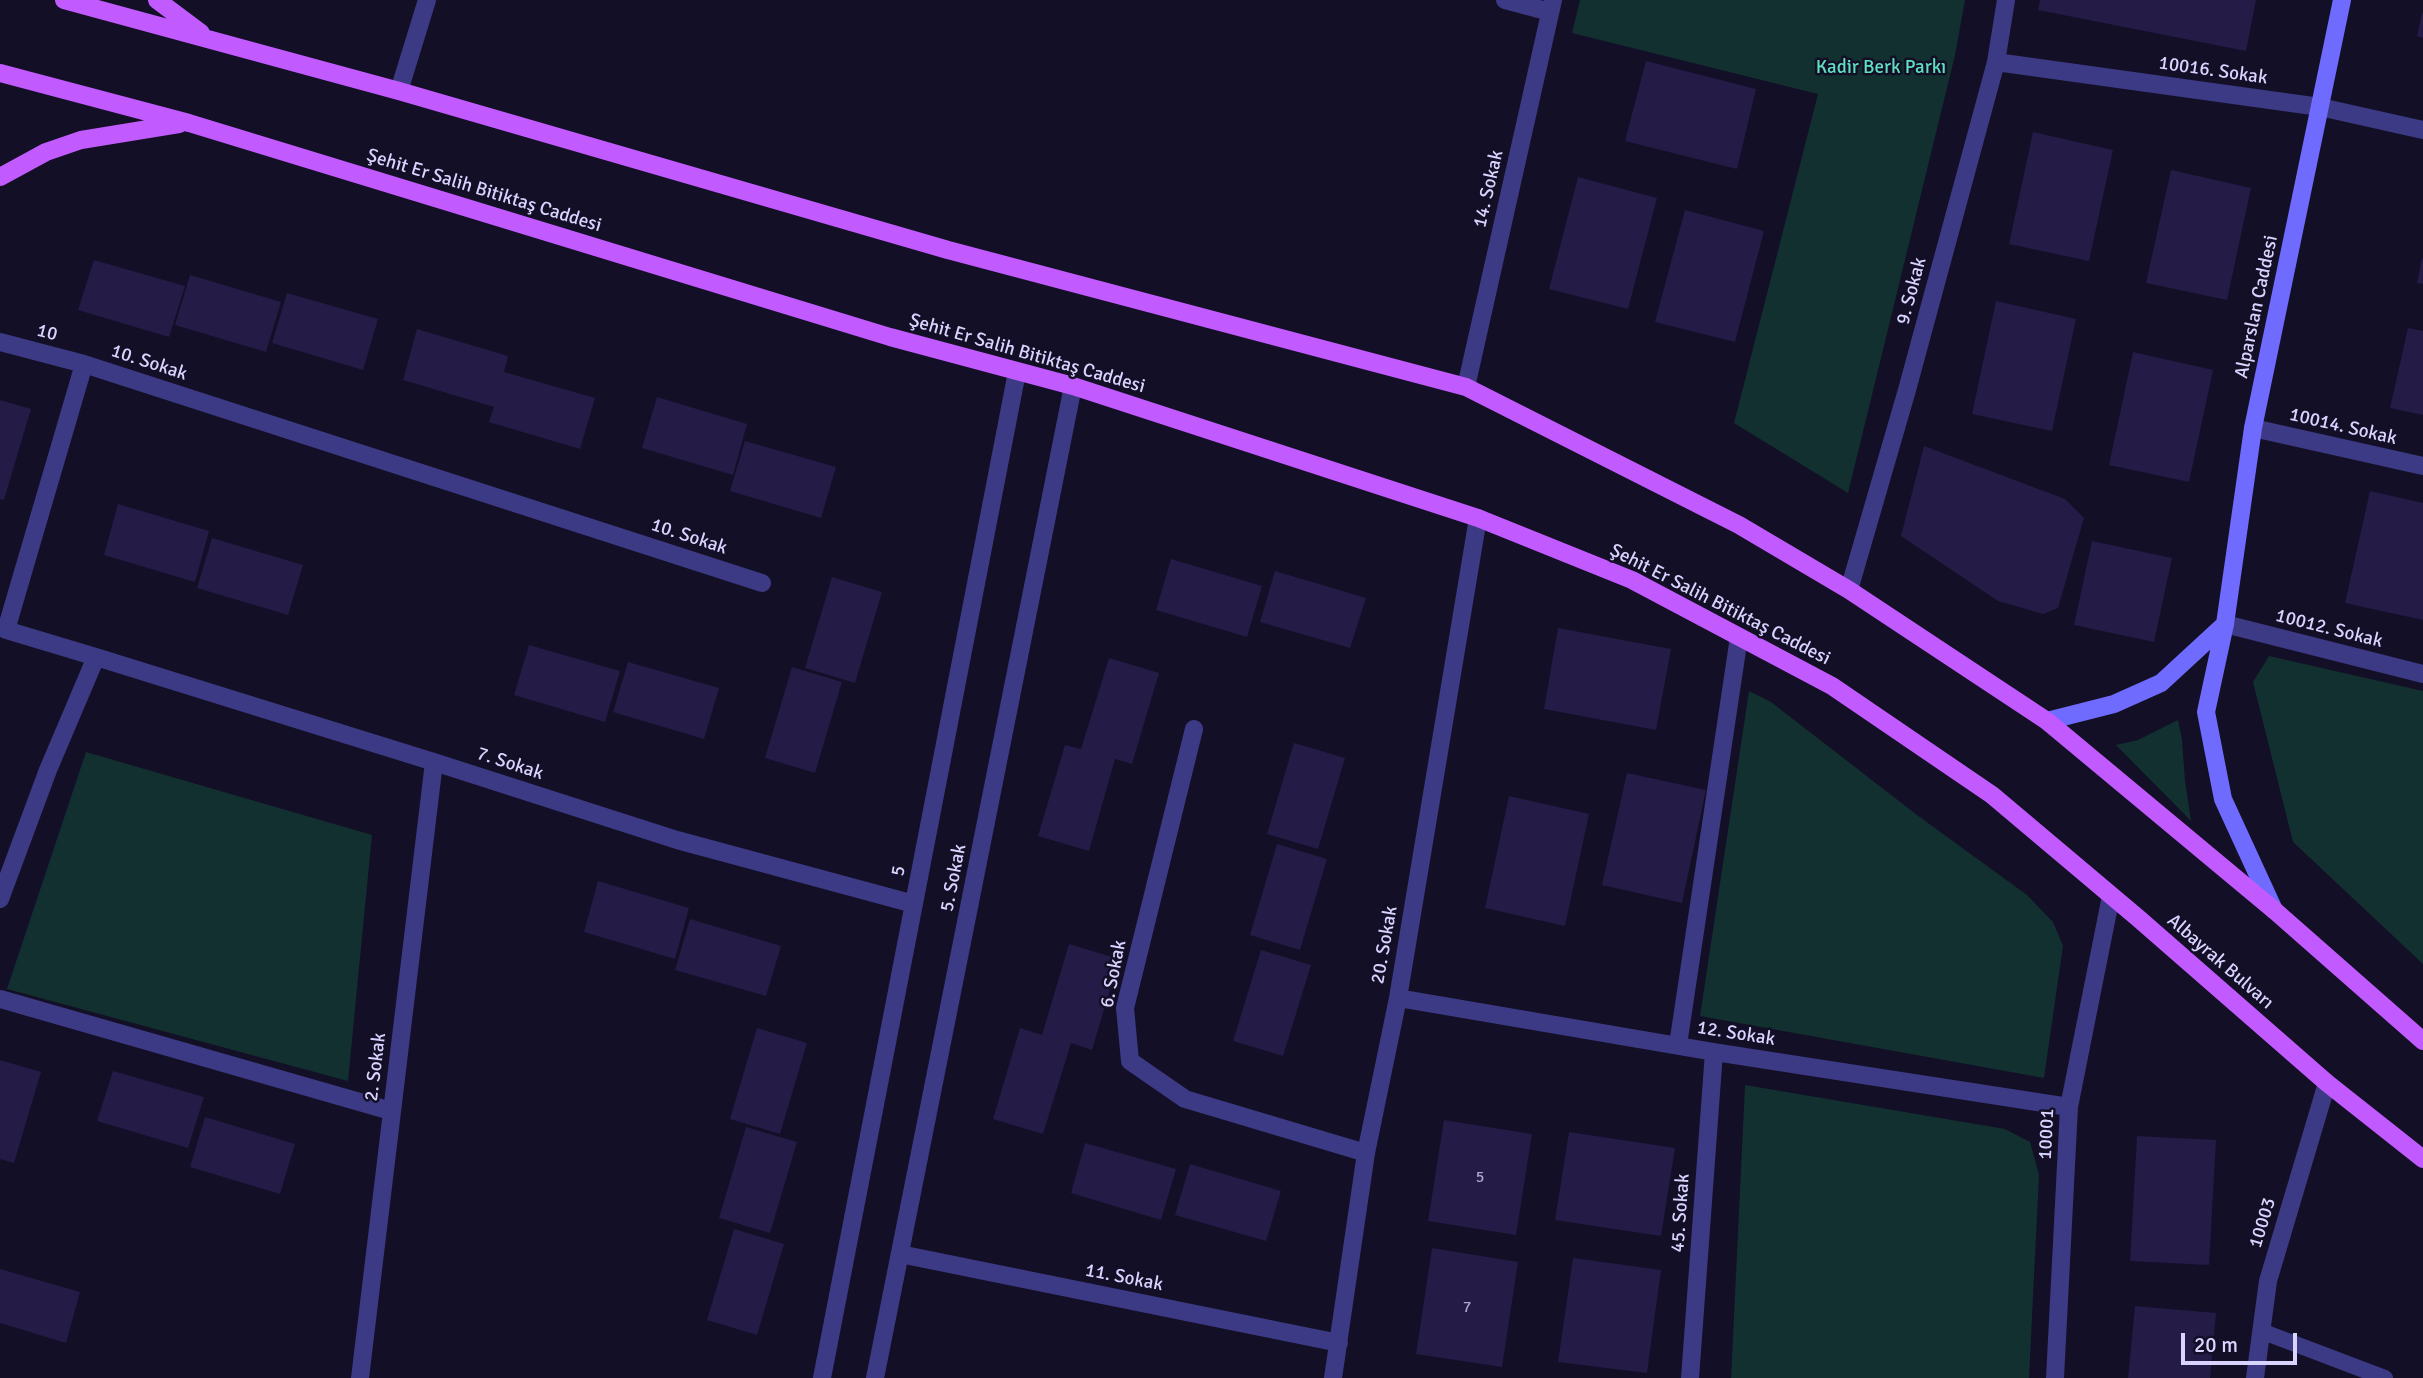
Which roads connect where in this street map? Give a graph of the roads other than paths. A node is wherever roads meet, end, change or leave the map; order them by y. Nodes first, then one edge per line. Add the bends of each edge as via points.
1 (64, 0) edge
2 (157, 0) edge
3 (426, 0) edge
4 (1506, 0) edge
5 (2006, 0) edge
6 (2342, 0) edge
7 (1552, 6) edge
8 (209, 40) junction
9 (1996, 62) junction
10 (0, 73) edge
11 (400, 92) junction
12 (2320, 107) junction
13 (189, 123) junction
14 (2423, 130) edge
15 (0, 177) edge
16 (0, 342) edge
17 (84, 364) junction
18 (1017, 372) junction
19 (1073, 386) junction
20 (1466, 387) junction
21 (2253, 428) junction
22 (2423, 466) edge
23 (1478, 519) junction
24 (762, 583) dead end
25 (1849, 590) junction
26 (2225, 624) junction
27 (1740, 637) junction
28 (96, 657) junction
29 (2423, 674) edge
30 (2047, 721) junction
31 (1195, 729) dead end
32 (434, 762) junction
33 (1992, 795) joint
34 (2111, 896) junction
35 (0, 899) edge
36 (915, 904) junction
37 (2274, 910) junction
38 (1398, 998) junction
39 (0, 999) edge
40 (2423, 1041) edge
41 (1678, 1045) junction
42 (1714, 1052) junction
43 (2326, 1083) junction
44 (2069, 1107) junction
45 (391, 1111) junction
46 (1366, 1153) junction
47 (2423, 1159) edge
48 (901, 1254) junction
49 (2261, 1331) junction
50 (1339, 1343) junction
51 (360, 1378) edge
52 (822, 1378) edge
53 (875, 1378) edge
54 (1333, 1378) edge
55 (1690, 1378) edge
56 (2055, 1378) edge
57 (2255, 1378) edge
58 (2385, 1378) edge

1 - 8 main road
2 - 8 main road
3 - 11 street
4 - 7 street
5 - 9 street, 9. Sokak
6 - 12 street, Alparslan Caddesi
7 - 20 street, 14. Sokak
8 - 11 main road
9 - 12 street, 10016. Sokak
9 - 25 street, 9. Sokak
10 - 13 main road, Şehit Er Salih Bitiktaş Caddesi
11 - 20 main road via 948,250
12 - 14 street, 10016. Sokak
12 - 21 street, Alparslan Caddesi
13 - 15 main road via 81,140 46,152
13 - 18 main road, Şehit Er Salih Bitiktaş Caddesi
16 - 17 street, 10
17 - 24 street, 10. Sokak
17 - 28 street, 10. Sokak via 6,630
18 - 19 main road, Şehit Er Salih Bitiktaş Caddesi
18 - 36 street, 5
19 - 23 main road, Şehit Er Salih Bitiktaş Caddesi
19 - 48 street, 5. Sokak
20 - 25 main road via 1739,525
21 - 22 street, 10014. Sokak
21 - 26 street, Alparslan Caddesi
23 - 27 main road, Şehit Er Salih Bitiktaş Caddesi via 1632,580
23 - 38 street, 20. Sokak
25 - 30 main road
26 - 29 street, 10012. Sokak
26 - 30 street via 2161,683 2114,704
26 - 37 street, Alparslan Caddesi via 2206,712 2223,799
27 - 33 main road, Şehit Er Salih Bitiktaş Caddesi via 1832,686
27 - 41 street
28 - 32 street, 7. Sokak
28 - 35 street
30 - 37 main road
31 - 46 street, 6. Sokak via 1125,1007 1130,1060 1185,1099
32 - 36 street, 7. Sokak via 677,840
32 - 45 street, 2. Sokak
33 - 34 main road, Albayrak Bulvarı
34 - 43 main road, Albayrak Bulvarı
34 - 44 street, 10001
36 - 52 street, 5
37 - 40 main road
38 - 41 street, 12. Sokak
38 - 46 street, 20. Sokak
39 - 45 street
41 - 42 street, 12. Sokak
42 - 44 street, 12. Sokak
42 - 55 street, 45. Sokak
43 - 47 main road, Albayrak Bulvarı
43 - 49 street, 10003 via 2268,1282
44 - 56 street, 10001
45 - 51 street, 2. Sokak
46 - 50 street, 20. Sokak
48 - 50 street, 11. Sokak
48 - 53 street, 5. Sokak
49 - 57 street, 10003
49 - 58 lane
50 - 54 street, 20. Sokak

